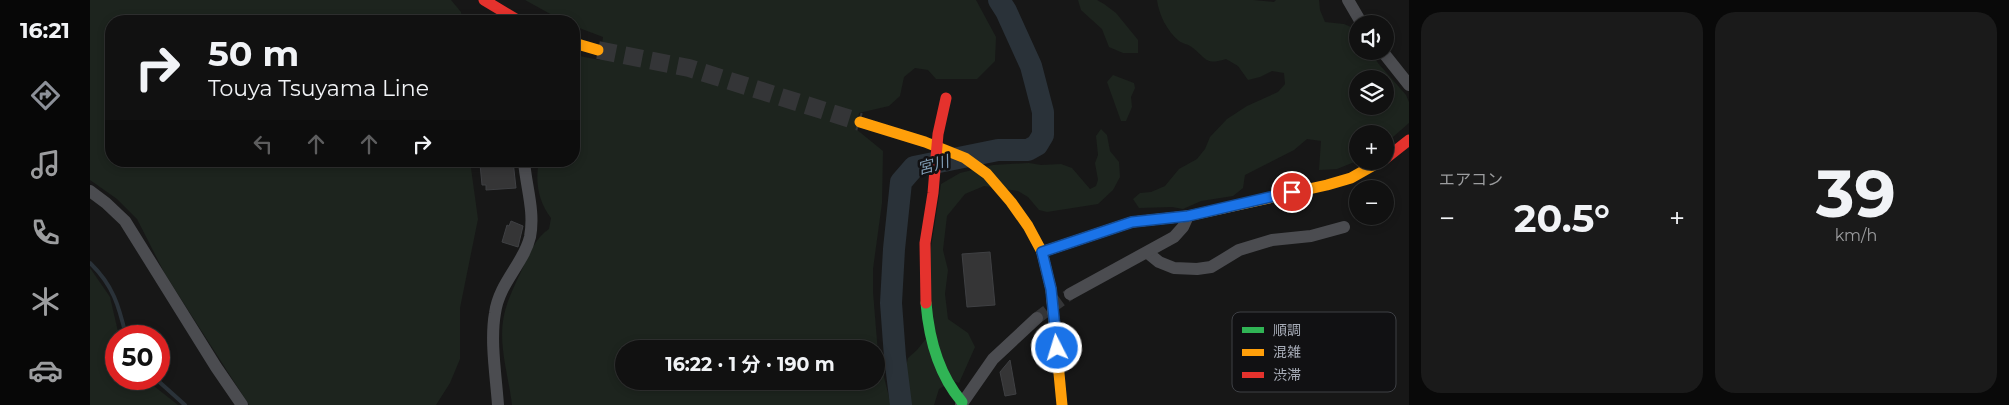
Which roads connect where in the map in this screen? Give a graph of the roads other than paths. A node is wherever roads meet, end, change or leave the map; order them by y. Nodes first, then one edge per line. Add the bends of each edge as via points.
1 (484, 0) edge
2 (1348, 0) edge
3 (509, 15) edge
4 (1357, 15) edge
5 (580, 45) edge
6 (598, 50) tunnel mouth
7 (1389, 60) edge
8 (1409, 85) edge
9 (946, 98) dead end
10 (860, 122) tunnel mouth
11 (1409, 140) edge
12 (1394, 152) edge
13 (525, 167) edge
14 (1365, 170) edge
15 (90, 191) edge
16 (1188, 216) junction
17 (1344, 227) dead end
18 (1042, 252) junction
19 (1148, 253) junction
20 (1070, 294) tunnel mouth
21 (1037, 318) tunnel mouth
22 (962, 404) edge
23 (242, 405) edge
24 (498, 405) edge
25 (1062, 405) edge

1 - 3 main road
2 - 4 street
5 - 6 main road
7 - 8 street
9 - 22 main road via 939,121 924,248 928,322 933,347 941,370
10 - 18 main road via 965,158 1003,191
11 - 12 main road
13 - 24 street via 532,222 530,238 499,296 495,313
14 - 16 main road via 1327,185
15 - 23 street via 125,221
16 - 18 main road via 1132,222
16 - 19 street via 1174,237
17 - 19 street via 1311,236 1272,240 1239,250 1211,267 1197,269 1174,268
18 - 25 main road via 1051,289
19 - 20 street
21 - 22 street via 993,359

